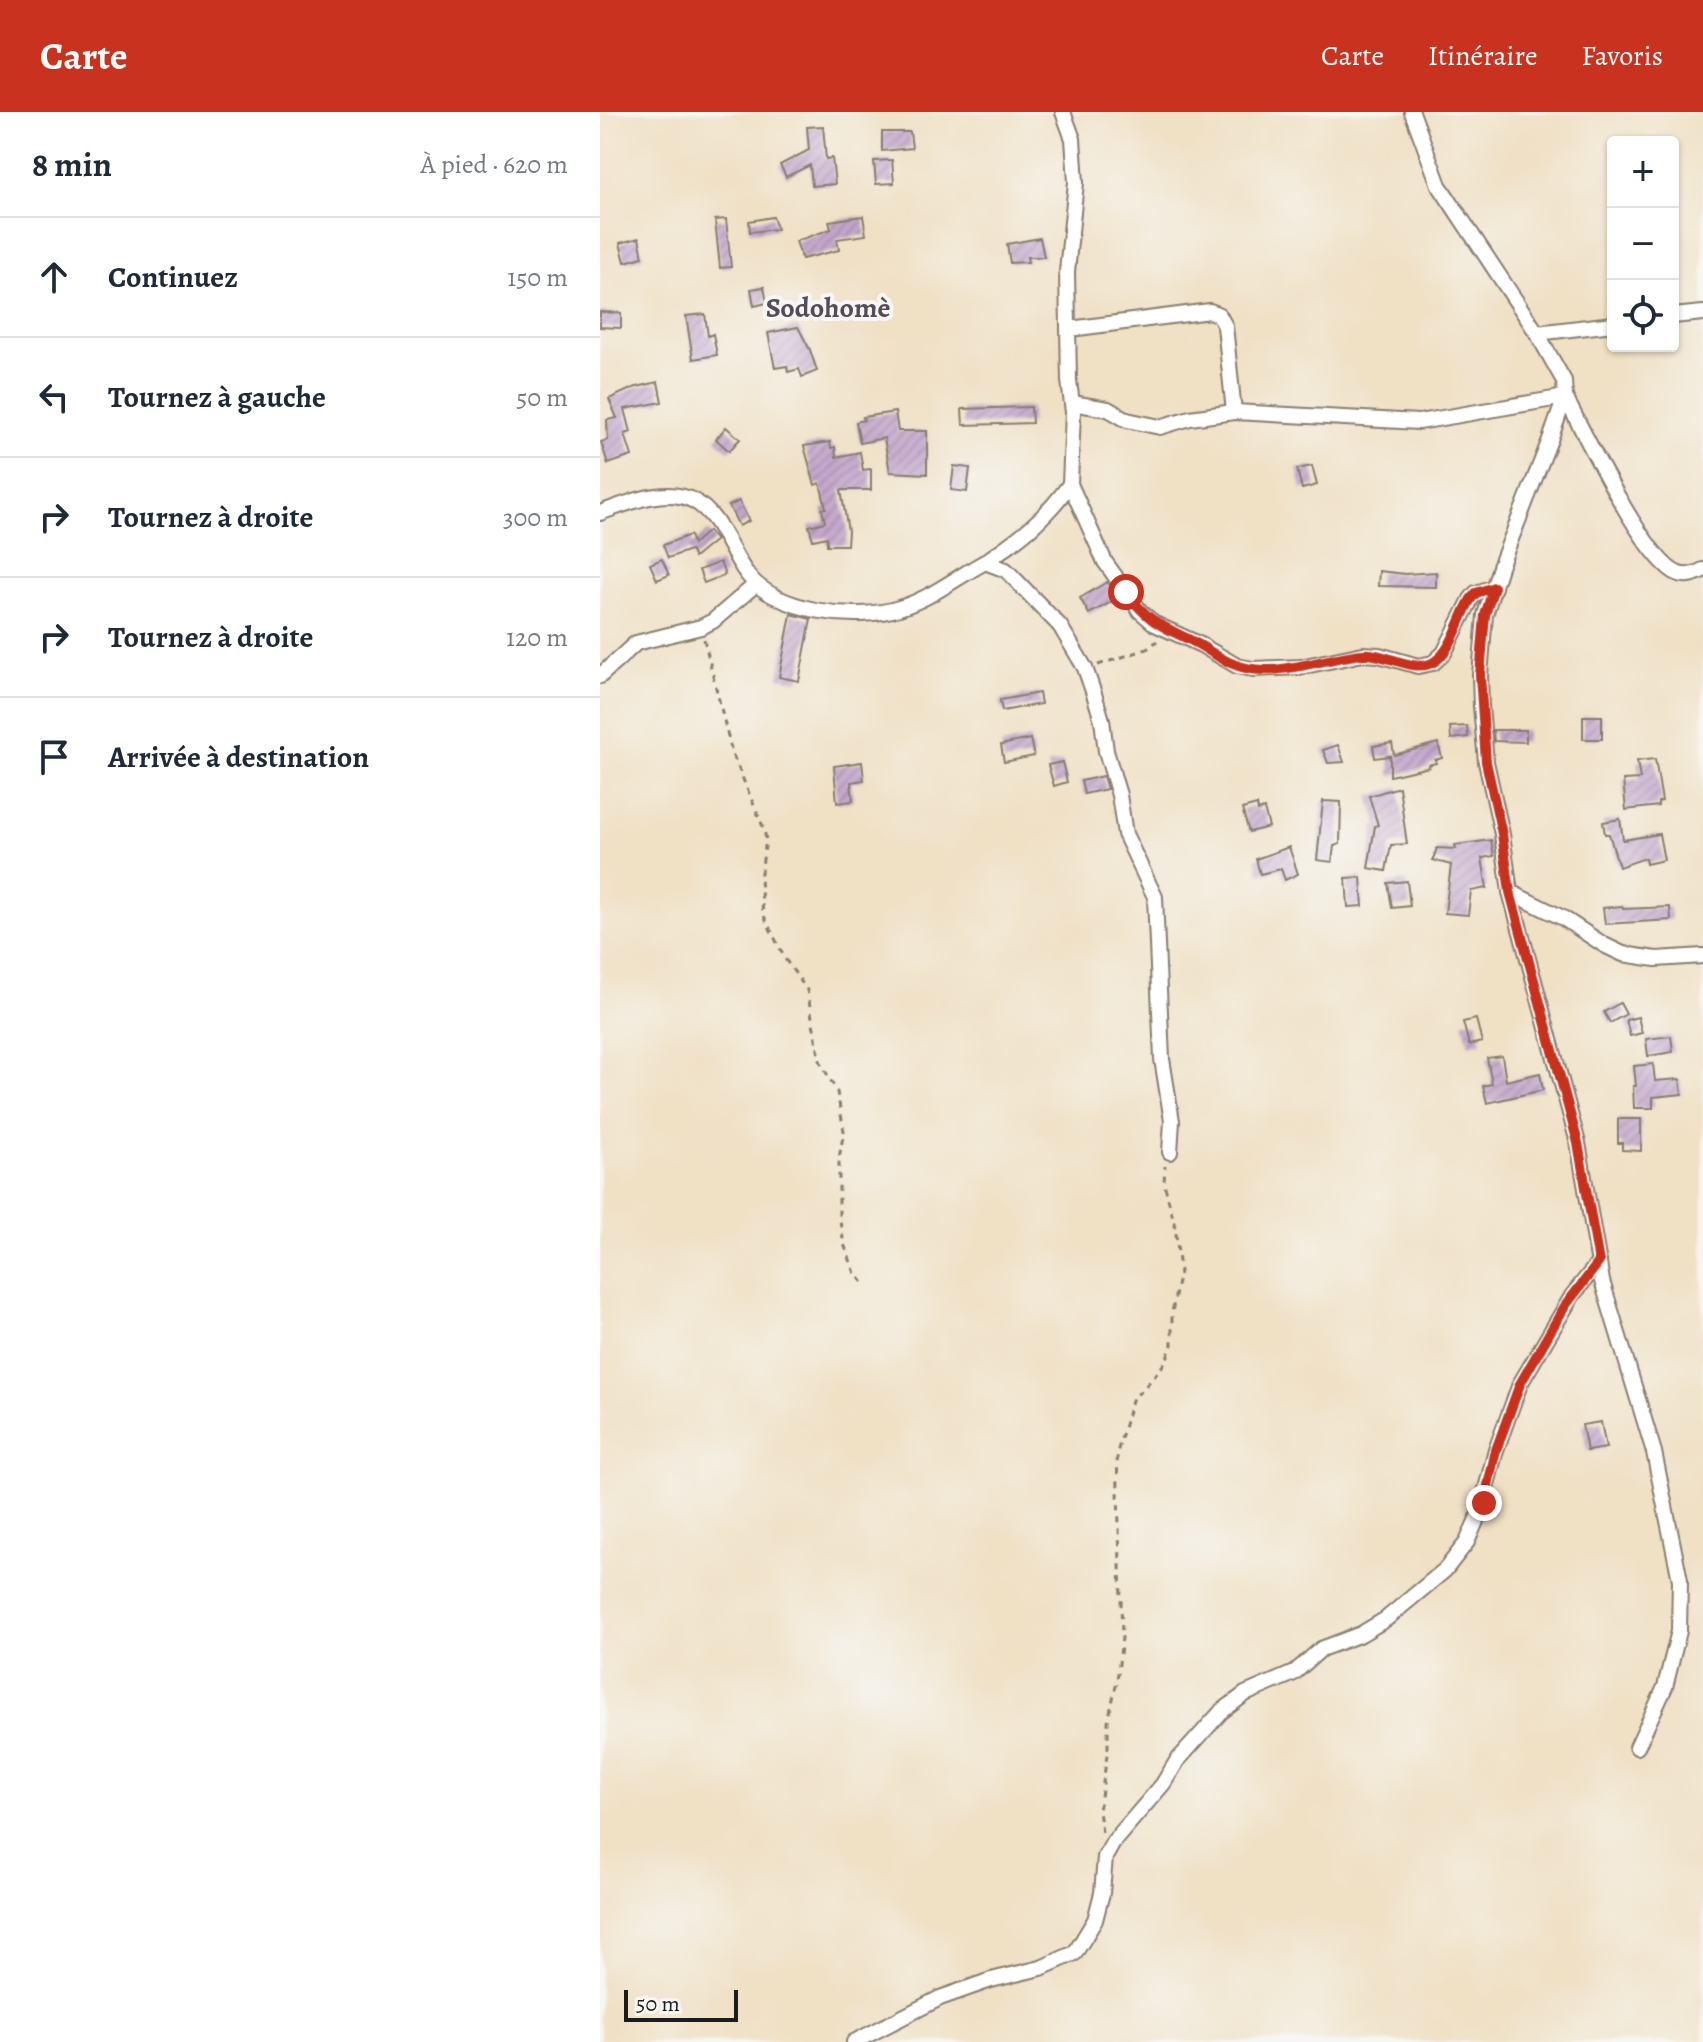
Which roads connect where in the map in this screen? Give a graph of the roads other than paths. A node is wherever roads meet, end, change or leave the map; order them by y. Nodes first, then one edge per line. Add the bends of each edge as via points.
1 (1063, 112) edge
2 (1074, 112) edge
3 (1412, 112) edge
4 (1073, 139) junction
5 (1703, 313) edge
6 (1679, 315) edge
7 (1607, 325) edge
8 (1070, 329) junction
9 (1537, 333) junction
10 (1565, 397) junction
11 (1072, 403) junction
12 (1234, 412) junction
13 (1070, 484) junction
14 (600, 513) edge
15 (985, 562) junction
16 (1703, 570) edge
17 (755, 585) junction
18 (1494, 587) junction
19 (600, 676) edge
20 (1510, 892) junction
21 (1703, 956) edge
22 (1170, 1152) road end
23 (1599, 1262) junction
24 (1637, 1747) dead end
25 (854, 2042) edge

1 - 4 street
2 - 4 street
3 - 9 street via 1439,185
4 - 8 street
5 - 6 street
7 - 9 street
8 - 11 street
8 - 12 street via 1210,311 1219,315 1225,326
9 - 10 street via 1564,381
10 - 12 street via 1419,422
10 - 16 street via 1627,514 1658,557 1677,573
10 - 18 street
11 - 12 street via 1160,427
11 - 13 street
13 - 15 street via 1051,510
13 - 18 street via 1105,562 1155,624 1237,666 1305,666 1363,654 1418,666 1433,663 1444,653 1471,599
14 - 17 street via 665,495 693,500 716,521
15 - 17 street via 901,608 871,615 818,610
15 - 22 street via 1006,570 1060,626 1085,668 1102,720 1125,834 1155,897
17 - 19 street via 701,627 636,643
18 - 20 street via 1485,615 1481,706
20 - 21 street via 1623,954 1656,959
20 - 23 street via 1578,1143
23 - 24 street via 1654,1452 1680,1580 1679,1631 1665,1687
23 - 25 street via 1565,1306 1520,1384 1484,1503 1451,1563 1386,1619 1321,1649 1294,1673 1226,1708 1177,1761 1105,1857 1095,1920 1075,1953 940,1998

